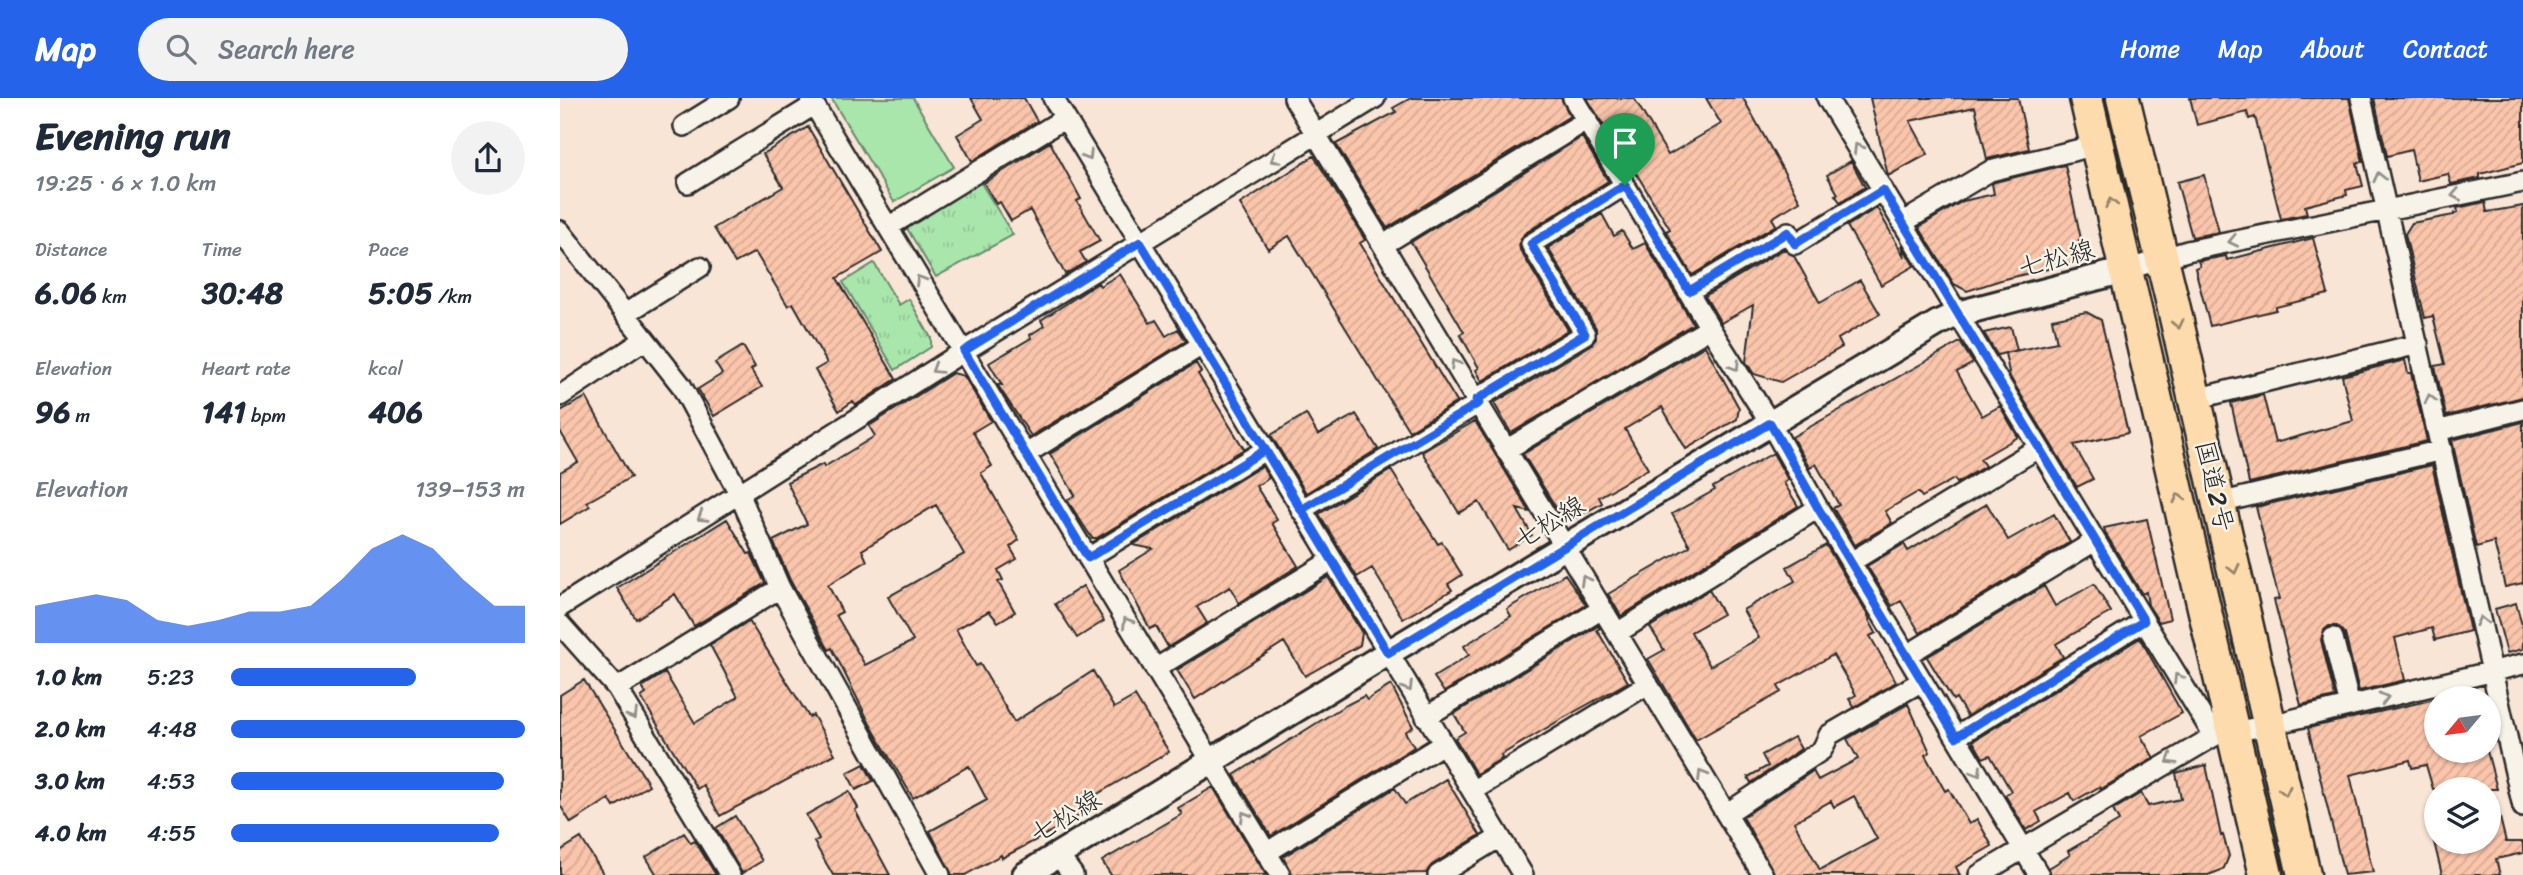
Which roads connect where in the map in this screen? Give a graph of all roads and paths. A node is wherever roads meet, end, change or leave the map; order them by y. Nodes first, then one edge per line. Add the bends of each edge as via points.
1 (729, 98) edge
2 (1053, 98) edge
3 (1294, 98) edge
4 (1376, 98) edge
5 (1573, 98) edge
6 (1827, 98) edge
7 (2086, 98) edge
8 (2123, 98) edge
9 (2361, 98) edge
10 (812, 102) edge
11 (1065, 118) junction
12 (1587, 120) junction
13 (684, 126) dead end
14 (1316, 134) junction
15 (2097, 145) junction
16 (2523, 182) edge
17 (688, 183) dead end
18 (1625, 185) junction
19 (1883, 190) junction
20 (2387, 209) junction
21 (1902, 223) junction
22 (888, 227) junction
23 (560, 231) edge
24 (1140, 242) junction
25 (1383, 245) junction
26 (2162, 257) junction
27 (699, 267) dead end
28 (2126, 270) junction
29 (1689, 291) junction
30 (625, 314) junction
31 (1957, 314) junction
32 (1710, 328) junction
33 (645, 340) junction
34 (2418, 344) junction
35 (1202, 345) junction
36 (964, 351) junction
37 (560, 396) edge
38 (2195, 399) junction
39 (1477, 401) junction
40 (2523, 409) edge
41 (1770, 423) junction
42 (2440, 440) junction
43 (2038, 448) junction
44 (1265, 450) junction
45 (1506, 450) junction
46 (1026, 454) junction
47 (739, 493) junction
48 (2219, 503) junction
49 (1818, 508) junction
50 (1301, 510) junction
51 (2095, 541) junction
52 (1567, 547) junction
53 (1088, 558) junction
54 (1332, 560) junction
55 (1851, 562) junction
56 (780, 589) junction
57 (560, 607) edge
58 (1602, 609) junction
59 (2144, 621) junction
60 (560, 624) edge
61 (1617, 633) junction
62 (2333, 638) dead end
63 (1388, 653) junction
64 (1907, 655) junction
65 (2523, 664) edge
66 (1155, 669) junction
67 (2492, 671) junction
68 (1922, 681) junction
69 (1648, 684) junction
70 (617, 688) junction
71 (2350, 706) junction
72 (1426, 716) junction
73 (2270, 725) junction
74 (2224, 734) junction
75 (1956, 737) junction
76 (1443, 744) junction
77 (1213, 762) junction
78 (1472, 791) junction
79 (2523, 807) edge
80 (1726, 814) junction
81 (1500, 837) junction
82 (2023, 849) junction
83 (1266, 853) junction
84 (1058, 855) junction
85 (1754, 872) edge
86 (730, 875) edge
87 (940, 875) edge
88 (1025, 875) edge
89 (1073, 875) edge
90 (1280, 875) edge
91 (1438, 875) edge
92 (1523, 875) edge
93 (1979, 875) edge
94 (2039, 875) edge
95 (2266, 875) edge
96 (2304, 875) edge

1 - 13 street
2 - 11 street
3 - 14 street
4 - 14 street
5 - 12 street
19 -> 6 street
7 - 15 highway, 国道2号
8 - 26 highway, 国道2号
20 -> 9 street
10 - 17 street
10 - 22 street
11 - 22 street
11 -> 24 street
12 - 18 street
12 - 25 street
14 -> 24 street
14 - 25 street
15 - 21 street via 1990,171
28 -> 15 highway, 国道2号
16 -> 20 street
18 - 29 street
18 - 39 street via 1531,244 1585,334
19 - 21 street
19 - 29 street via 1795,244 1788,232
20 -> 26 street
20 - 34 street
21 - 31 street
36 -> 22 street
23 - 30 street
24 - 35 street
24 - 36 street
39 -> 25 street
26 - 28 street
26 -> 38 highway, 国道2号
27 - 30 street
28 - 31 street, 七松線
74 -> 28 highway, 国道2号
29 - 32 street
30 - 33 street
31 - 41 street, 七松線
31 - 43 street
32 -> 41 street
32 - 45 street
33 - 37 street
33 - 47 street via 681,385
34 - 38 street
42 -> 34 street
35 - 44 street
35 - 46 street
36 - 46 street
36 -> 47 street
38 - 48 highway, 国道2号
39 - 45 street
39 - 50 street
40 - 42 street
41 - 49 street
41 - 52 street, 七松線
42 - 48 street
67 -> 42 street
43 - 51 street
43 - 55 street
44 - 50 street
44 - 53 street
45 - 52 street
46 - 53 street
47 - 56 street
47 -> 57 street
48 -> 73 highway, 国道2号
49 - 55 street
49 - 61 street
50 - 54 street
51 - 59 street
51 - 64 street
58 -> 52 street
52 - 63 street, 七松線
66 -> 53 street
54 - 63 street
54 - 66 street
55 - 64 street
56 - 70 street
56 - 87 street
58 - 61 street
58 - 72 street
74 -> 59 street via 2209,729
59 - 75 street
60 - 70 street
61 - 69 street
62 - 71 street
63 -> 72 street
63 - 77 street, 七松線
64 - 68 street
65 - 67 street
66 - 77 street
71 -> 67 street
67 - 79 street
68 - 75 street
68 - 80 street via 1829,735 1822,750
69 - 78 street
80 -> 69 street
70 -> 86 street
71 - 73 street
72 - 76 street
73 - 74 street
73 -> 96 highway, 国道2号
74 -> 82 street
74 - 95 highway, 国道2号
75 -> 82 street
76 - 78 street
76 - 83 street
83 -> 77 street
77 - 84 street, 七松線
78 - 81 street
80 - 85 street
81 - 91 street
81 - 92 street
82 - 93 street
82 - 94 street
83 - 90 street
84 - 88 street, 七松線
84 - 89 street

